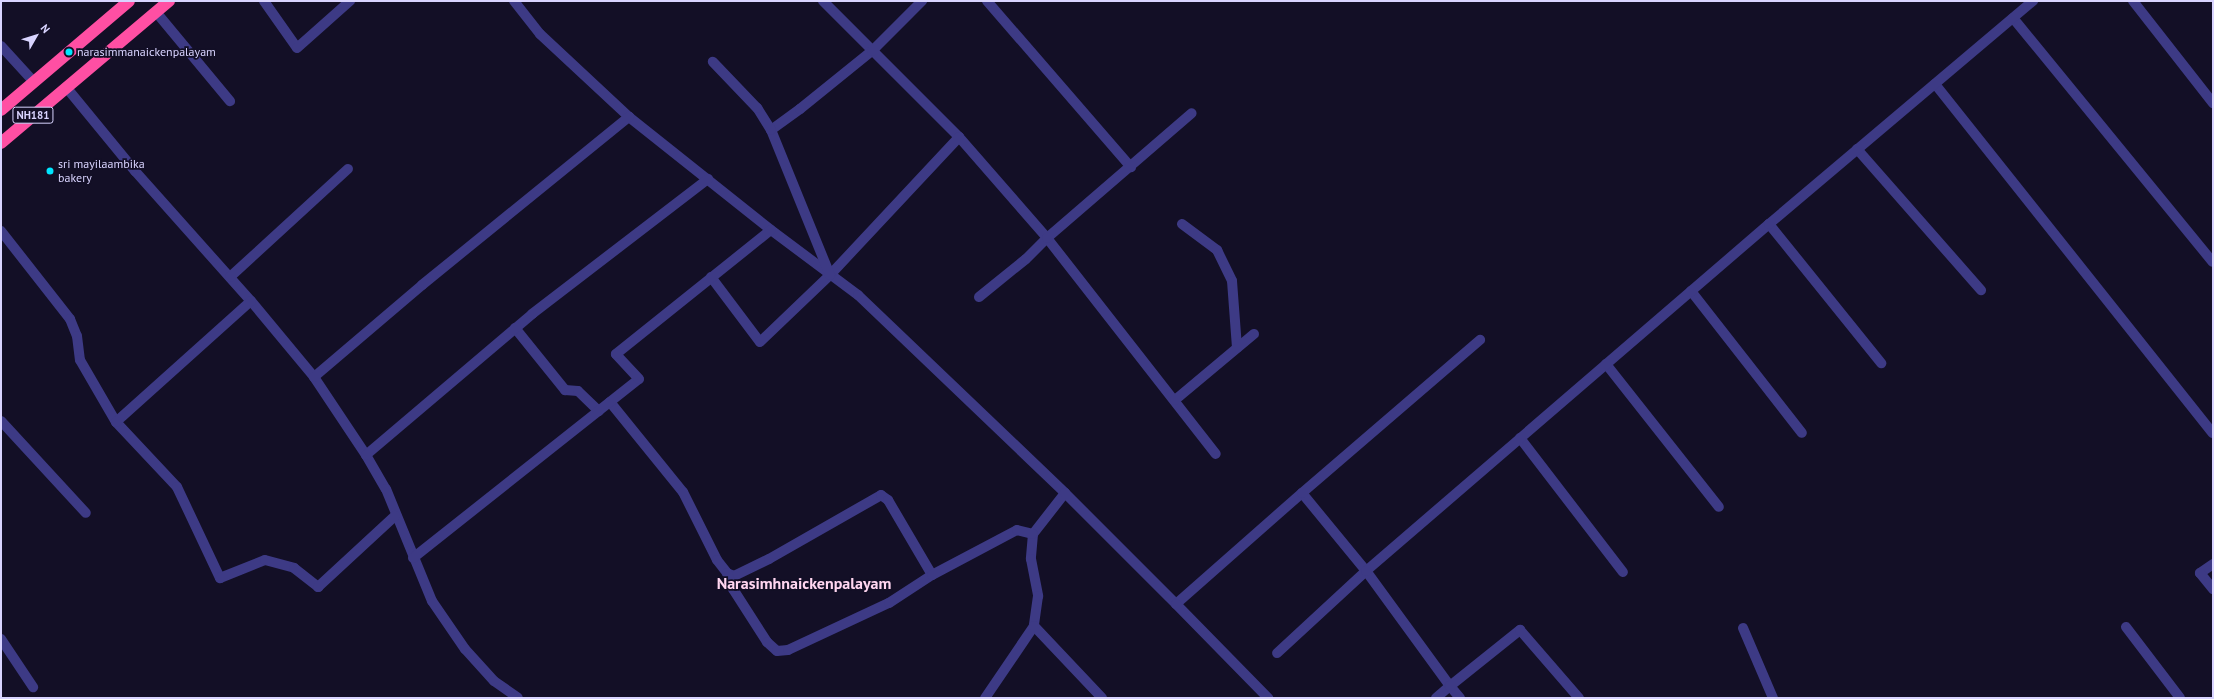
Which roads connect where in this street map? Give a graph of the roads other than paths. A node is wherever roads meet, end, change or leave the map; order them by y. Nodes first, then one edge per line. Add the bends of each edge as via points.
1 (129, 1) edge
2 (169, 1) edge
3 (264, 1) edge
4 (350, 1) edge
5 (514, 1) edge
6 (823, 1) edge
7 (922, 1) edge
8 (987, 1) edge
9 (2033, 1) edge
10 (2133, 1) edge
11 (156, 12) junction
12 (2013, 18) junction
13 (1, 46) edge
14 (872, 51) junction
15 (713, 62) dead end
16 (34, 82) junction
17 (1935, 84) junction
18 (66, 87) junction
19 (230, 101) dead end
20 (2213, 103) edge
21 (1, 110) edge
22 (1192, 113) dead end
23 (629, 117) junction
24 (771, 130) junction
25 (959, 137) junction
26 (1, 143) edge
27 (1857, 149) junction
28 (1131, 166) junction
29 (348, 169) dead end
30 (708, 179) junction
31 (1182, 224) dead end
32 (1769, 224) junction
33 (771, 230) junction
34 (1, 231) edge
35 (1047, 238) junction
36 (2213, 262) edge
37 (830, 275) junction
38 (230, 277) junction
39 (711, 277) junction
40 (1981, 290) dead end
41 (1691, 291) junction
42 (979, 298) dead end
43 (251, 301) junction
44 (515, 328) junction
45 (1254, 334) dead end
46 (1480, 340) dead end
47 (1237, 348) junction
48 (1606, 364) junction
49 (1882, 364) dead end
50 (314, 377) junction
51 (1175, 400) junction
52 (610, 402) junction
53 (599, 411) junction
54 (1, 421) edge
55 (116, 422) junction
56 (2213, 433) edge
57 (1802, 434) dead end
58 (1520, 438) junction
59 (1216, 454) dead end
60 (366, 455) junction
61 (1065, 493) junction
62 (1302, 493) junction
63 (1719, 507) dead end
64 (86, 513) dead end
65 (395, 516) junction
66 (1033, 534) junction
67 (413, 558) junction
68 (2213, 564) edge
69 (1366, 571) junction
70 (1623, 572) dead end
71 (727, 573) junction
72 (932, 575) junction
73 (2213, 589) edge
74 (1176, 604) junction
75 (1034, 626) junction
76 (2126, 627) dead end
77 (1743, 628) dead end
78 (1, 639) edge
79 (1277, 653) dead end
80 (1450, 686) junction
81 (33, 687) dead end
82 (518, 698) edge
83 (985, 698) edge
84 (1102, 698) edge
85 (1268, 698) edge
86 (1436, 698) edge
87 (1460, 698) edge
88 (1579, 698) edge
89 (1773, 698) edge
90 (2180, 698) edge

1 - 16 highway, NH181
2 - 11 highway, NH181
3 - 4 street via 297,48
5 - 23 street via 540,34
6 - 14 street
7 - 14 street
8 - 28 street
9 - 12 street
10 - 20 street
11 - 18 highway, NH181
11 - 19 street
12 - 17 street
12 - 36 street
13 - 16 street
14 - 24 street
14 - 25 street
15 - 24 street via 757,108
16 - 21 highway, NH181
17 - 27 street
17 - 56 street
18 - 26 highway, NH181
18 - 38 street via 135,171
22 - 28 street
23 - 30 street
23 - 50 street via 422,285
24 - 37 street
25 - 35 street
25 - 37 street
27 - 32 street
27 - 40 street
28 - 35 street
29 - 38 street
30 - 33 street
30 - 44 street
31 - 47 street via 1217,250 1232,281
32 - 41 street
32 - 49 street
33 - 37 street
33 - 39 street
34 - 55 street via 70,319 77,336 80,360
35 - 42 street
35 - 51 street
37 - 39 street via 760,342
37 - 61 street via 858,295
38 - 43 street
39 - 52 street via 616,354 639,380
41 - 48 street
41 - 57 street
43 - 50 street
43 - 55 street
44 - 53 street via 565,390 578,391
44 - 60 street
45 - 47 street
46 - 62 street
47 - 51 street
48 - 58 street
48 - 63 street
50 - 60 street
51 - 59 street
52 - 53 street
52 - 71 street via 683,492 717,560
53 - 67 street
54 - 64 street
55 - 65 street via 177,487 220,578 265,560 294,568 318,587
58 - 69 street
58 - 70 street
60 - 65 street via 386,489
61 - 66 street
61 - 74 street
62 - 69 street
62 - 74 street
65 - 67 street
66 - 72 street via 1017,530
66 - 75 street via 1031,559 1038,596
67 - 82 street via 432,601 465,649 494,681
68 - 73 street via 2200,573
69 - 79 street
69 - 80 street
71 - 72 street via 733,589 751,618 777,651 788,650 876,610
71 - 72 street via 734,576 769,559 881,495 888,500
74 - 85 street
75 - 83 street
75 - 84 street
76 - 90 street
77 - 89 street
78 - 81 street
80 - 86 street
80 - 87 street
80 - 88 street via 1520,630

